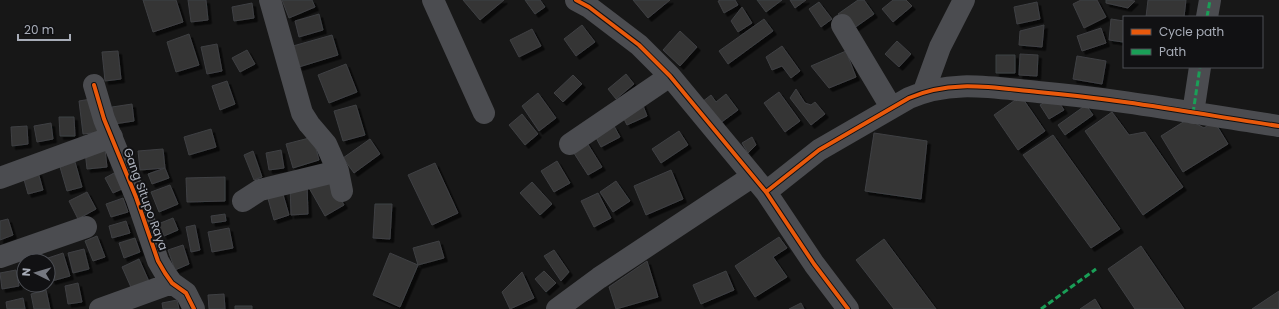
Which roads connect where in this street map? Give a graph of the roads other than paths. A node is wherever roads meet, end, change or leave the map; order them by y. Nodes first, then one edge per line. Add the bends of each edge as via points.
1 (270, 0) edge
2 (433, 0) edge
3 (576, 0) edge
4 (964, 0) edge
5 (1210, 0) edge
6 (1207, 16) edge
7 (842, 25) dead end
8 (1200, 68) edge
9 (670, 76) junction
10 (94, 85) dead end
11 (924, 91) junction
12 (891, 107) junction
13 (484, 113) dead end
14 (1192, 113) junction
15 (1279, 126) edge
16 (112, 137) junction
17 (570, 144) dead end
18 (0, 178) edge
19 (760, 184) junction
20 (243, 201) dead end
21 (86, 227) dead end
22 (0, 257) edge
23 (172, 283) junction
24 (100, 309) edge
25 (194, 309) edge
26 (557, 309) edge
27 (848, 309) edge

1 - 20 street via 302,113 326,144 340,181 260,190
2 - 13 street
3 - 9 street via 639,45
4 - 11 street via 940,46
5 - 6 street
7 - 12 street
8 - 14 street
9 - 17 street
9 - 19 street
10 - 16 street, Gang Situpo Raya
11 - 12 street
11 - 14 street via 971,86 1078,96
12 - 19 street via 819,150 786,175
14 - 15 street
16 - 18 street, Gang Situpo Raya
16 - 23 street, Gang Situpo Raya via 158,261
19 - 26 street via 599,278
19 - 27 street
21 - 22 street
23 - 24 street
23 - 25 street, Gang Situpo Raya via 186,293

